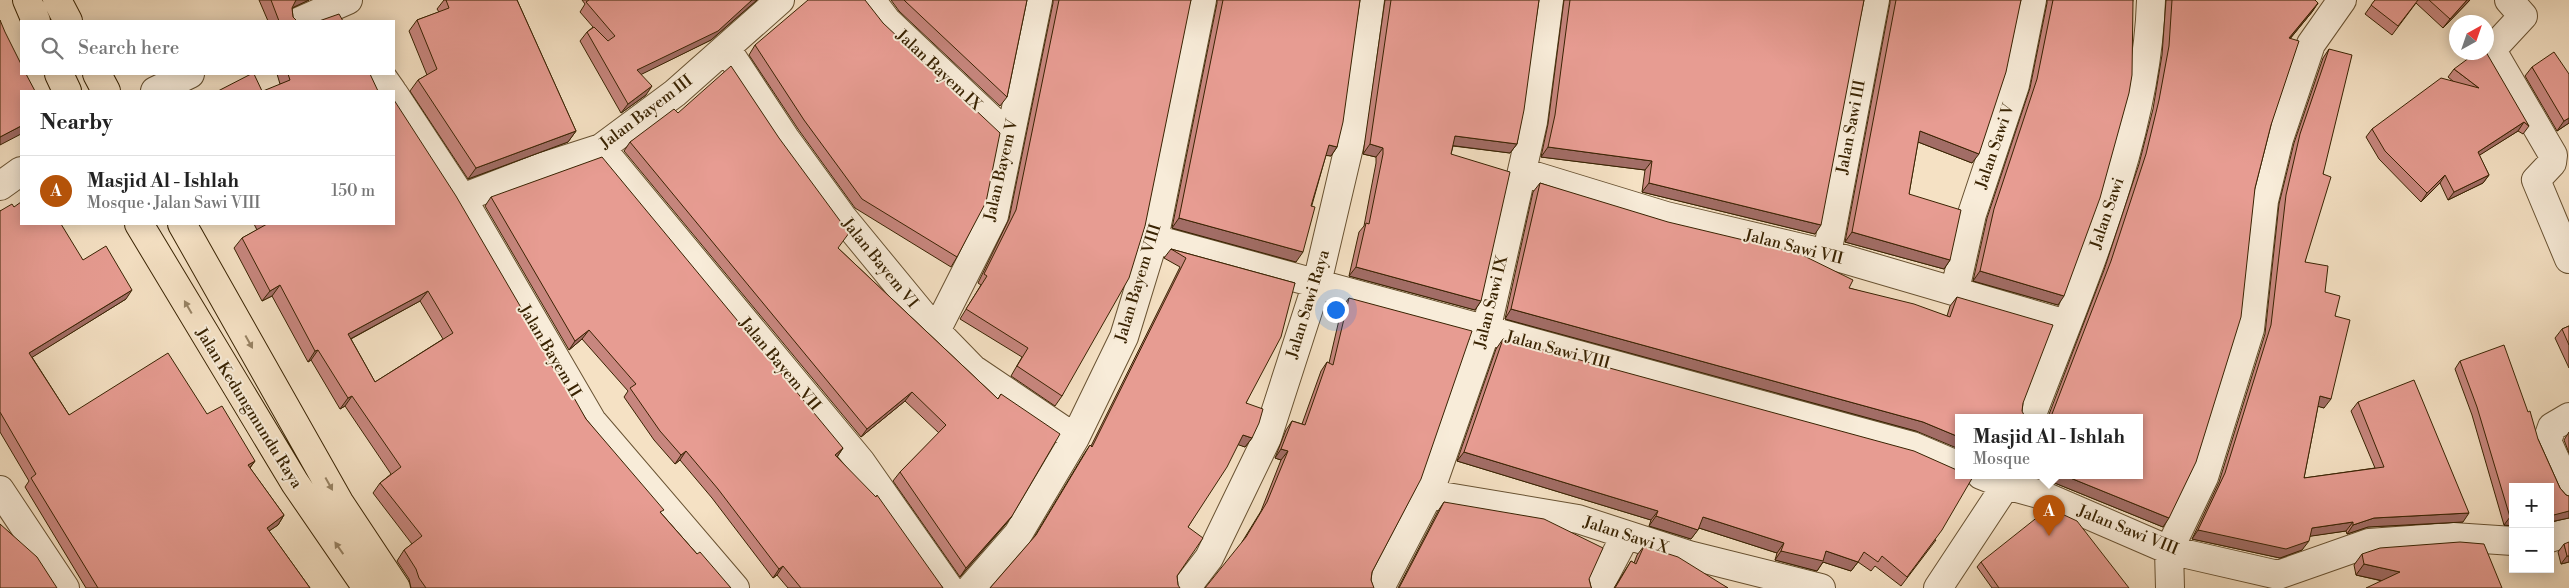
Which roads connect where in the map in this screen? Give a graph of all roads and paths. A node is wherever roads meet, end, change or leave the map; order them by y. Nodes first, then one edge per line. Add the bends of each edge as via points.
1 (27, 0) edge
2 (57, 0) edge
3 (780, 0) edge
4 (871, 0) edge
5 (1038, 0) edge
6 (1202, 0) edge
7 (1370, 0) edge
8 (1549, 0) edge
9 (1874, 0) edge
10 (2032, 0) edge
11 (2152, 0) edge
12 (2342, 0) edge
13 (2510, 0) edge
14 (341, 7) edge
15 (36, 20) edge
16 (67, 20) edge
17 (303, 20) edge
18 (726, 48) junction
19 (60, 75) edge
20 (98, 75) edge
21 (188, 75) edge
22 (381, 75) edge
23 (67, 90) edge
24 (105, 90) edge
25 (157, 90) edge
26 (391, 90) edge
27 (395, 96) edge
28 (1010, 137) junction
29 (601, 148) junction
30 (20, 172) edge
31 (1522, 172) junction
32 (0, 186) edge
33 (462, 198) junction
34 (140, 225) edge
35 (183, 225) edge
36 (1154, 239) junction
37 (1827, 254) junction
38 (2569, 259) edge
39 (1317, 283) junction
40 (1955, 290) junction
41 (2066, 324) junction
42 (936, 331) junction
43 (1486, 331) junction
44 (2032, 414) edge
45 (2569, 417) edge
46 (1075, 438) junction
47 (1955, 464) edge
48 (2008, 480) edge
49 (0, 490) edge
50 (2569, 490) edge
51 (1429, 494) junction
52 (2569, 532) edge
53 (1626, 535) junction
54 (2554, 537) edge
55 (2509, 541) edge
56 (2169, 550) junction
57 (2279, 582) edge
58 (65, 588) edge
59 (367, 588) edge
60 (396, 588) edge
61 (735, 588) edge
62 (949, 588) edge
63 (971, 588) edge
64 (1186, 588) edge
65 (1380, 588) edge
66 (1598, 588) edge
67 (1821, 588) edge
68 (1938, 588) edge
69 (2170, 588) edge

1 - 15 main road
2 - 16 main road
3 - 18 street, Jalan Bayem III
4 - 28 street, Jalan Bayem IX via 886,21
5 - 28 street, Jalan Bayem V
6 - 36 street, Jalan Bayem VIII
7 - 39 street, Jalan Sawi Raya via 1352,134
8 - 31 street, Jalan Sawi IX via 1533,122
9 - 37 street, Jalan Sawi III
10 - 40 street, Jalan Sawi V via 2015,85 1972,214
11 - 41 street, Jalan Sawi via 2150,31 2127,154
12 - 56 street via 2311,44 2278,139 2264,201 2250,329 2204,477
13 - 38 street via 2523,16 2493,52 2553,155 2552,163 2536,180
14 - 17 street
18 - 29 street, Jalan Bayem III via 675,93
18 - 42 street, Jalan Bayem VI via 843,218
19 - 23 main road
20 - 24 main road
21 - 25 street
22 - 26 street, Jalan Bayem II
27 - 33 street, Jalan Bayem II
28 - 42 street, Jalan Bayem V via 994,216
29 - 33 street, Jalan Bayem III
29 - 62 street, Jalan Bayem VII via 861,462
30 - 32 street
31 - 37 street, Jalan Sawi VII via 1666,216
31 - 43 street, Jalan Sawi IX
33 - 61 street, Jalan Bayem II via 592,421
59 -> 34 main road, Jalan Kedungmundu Raya via 294,483
35 -> 60 main road, Jalan Kedungmundu Raya via 339,502
36 - 39 street, Jalan Sawi VIII
36 - 46 street, Jalan Bayem VIII via 1124,337
37 - 40 street, Jalan Sawi VII
39 - 43 street, Jalan Sawi VIII
39 - 64 street, Jalan Sawi Raya via 1266,438 1209,558
40 - 41 street, Jalan Sawi VII
41 - 44 street, Jalan Sawi
42 - 46 street, Jalan Bayem VI via 973,369
43 - 47 street, Jalan Sawi VIII via 1707,388 1912,446
43 - 51 street, Jalan Sawi IX
45 - 50 street via 2552,427 2547,441
46 - 63 street, Jalan Bayem VIII via 1018,534
48 - 56 street, Jalan Sawi VIII
48 - 68 street
49 - 58 street
51 - 53 street, Jalan Sawi X via 1578,519
51 - 65 street, Jalan Sawi IX
52 - 54 street
53 - 66 street
53 - 67 street, Jalan Sawi X via 1689,555
55 - 57 street via 2453,537 2369,543
56 - 57 street, Jalan Sawi VIII
56 - 69 street

